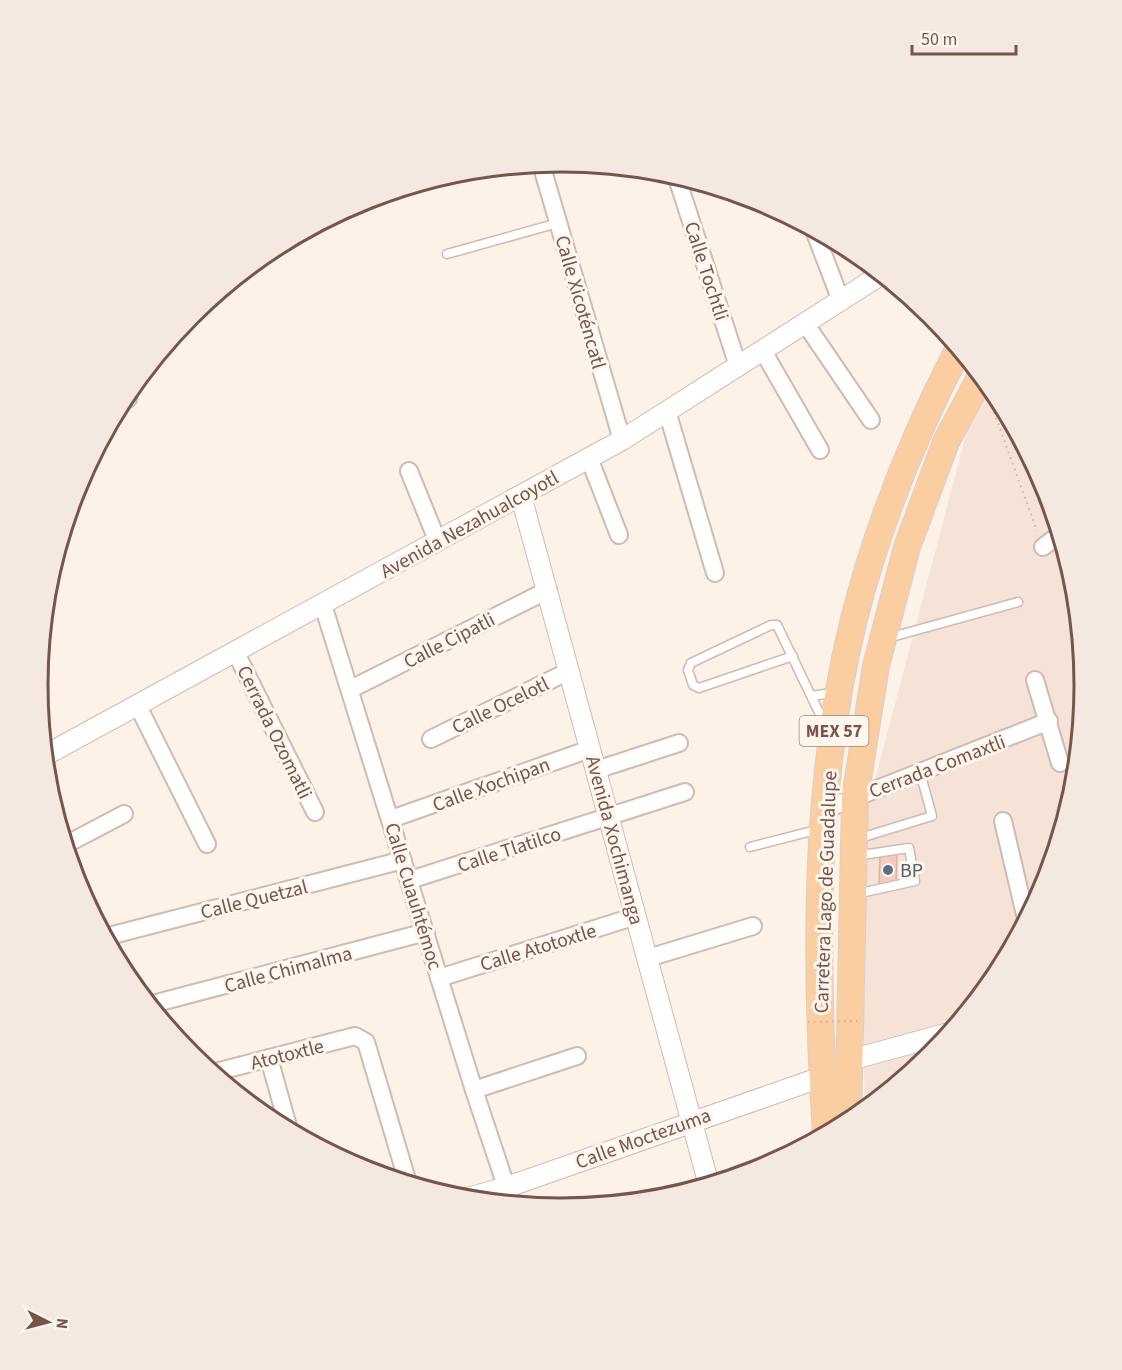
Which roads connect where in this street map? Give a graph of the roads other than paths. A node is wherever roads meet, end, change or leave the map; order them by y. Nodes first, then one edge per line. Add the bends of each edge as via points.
1 (543, 173) edge
2 (680, 186) edge
3 (558, 223) junction
4 (818, 241) edge
5 (447, 254) dead end
6 (874, 279) edge
7 (841, 301) junction
8 (805, 324) junction
9 (763, 351) junction
10 (955, 357) edge
11 (738, 366) junction
12 (977, 384) edge
13 (668, 411) junction
14 (871, 420) dead end
15 (622, 440) junction
16 (820, 450) dead end
17 (590, 458) junction
18 (409, 471) dead end
19 (521, 496) junction
20 (619, 535) dead end
21 (1053, 539) edge
22 (437, 540) junction
23 (1043, 547) road end
24 (715, 573) dead end
25 (548, 590) junction
26 (1018, 602) dead end
27 (323, 605) junction
28 (883, 639) junction
29 (236, 653) junction
30 (792, 656) junction
31 (569, 671) junction
32 (1035, 680) dead end
33 (351, 689) junction
34 (840, 691) junction
35 (812, 696) junction
36 (138, 706) junction
37 (1049, 721) junction
38 (431, 739) dead end
39 (833, 741) junction
40 (679, 743) dead end
41 (590, 748) junction
42 (52, 752) edge
43 (1060, 763) dead end
44 (596, 770) junction
45 (920, 772) junction
46 (685, 792) dead end
47 (855, 798) junction
48 (315, 812) dead end
49 (124, 814) dead end
50 (609, 817) junction
51 (391, 819) junction
52 (824, 819) junction
53 (1003, 821) dead end
54 (72, 840) edge
55 (207, 844) dead end
56 (750, 847) dead end
57 (854, 848) junction
58 (403, 860) junction
59 (410, 880) junction
60 (852, 894) junction
61 (1023, 907) edge
62 (636, 916) junction
63 (753, 926) dead end
64 (426, 932) junction
65 (113, 935) edge
66 (648, 958) junction
67 (440, 978) junction
68 (158, 1003) edge
69 (922, 1050) edge
70 (577, 1056) dead end
71 (268, 1058) junction
72 (850, 1060) junction
73 (222, 1070) edge
74 (822, 1077) junction
75 (474, 1090) junction
76 (848, 1110) edge
77 (285, 1118) edge
78 (692, 1120) junction
79 (825, 1125) edge
80 (405, 1174) edge
81 (707, 1177) edge
82 (510, 1195) edge

1 - 3 street, Calle Xicoténcatl
2 - 11 street, Calle Tochtli
3 - 5 lane
3 - 15 street, Calle Xicoténcatl
4 - 7 street
6 - 7 street, Avenida Nezahualcoyotl
7 - 8 street, Avenida Nezahualcoyotl
8 - 9 street, Avenida Nezahualcoyotl
8 - 14 street
9 - 11 street, Avenida Nezahualcoyotl
9 - 16 street
10 - 34 main road, Carretera Lago de Guadalupe / MEX 57 via 903,465 874,547
11 - 13 street, Avenida Nezahualcoyotl
12 - 28 main road, Carretera Lago de Guadalupe / MEX 57 via 946,442 907,547
13 - 15 street, Avenida Nezahualcoyotl
13 - 24 street
15 - 17 street, Avenida Nezahualcoyotl
17 - 19 street, Avenida Nezahualcoyotl
17 - 20 street
18 - 22 street
19 - 22 street, Avenida Nezahualcoyotl
19 - 25 street, Avenida Xochimanga
21 - 23 street
22 - 27 street, Avenida Nezahualcoyotl
25 - 31 street, Avenida Xochimanga
25 - 33 street, Calle Cipatli
26 - 28 lane
27 - 29 street, Avenida Nezahualcoyotl
27 - 33 street, Calle Cuauhtémoc
28 - 47 main road, Carretera Lago de Guadalupe / MEX 57
29 - 36 street, Avenida Nezahualcoyotl
29 - 48 street, Cerrada Ozomatli
30 - 30 lane via 781,629 771,625 691,663 688,670 693,685 699,688
30 - 35 lane via 805,689
31 - 38 street, Calle Ocelotl
31 - 41 street, Avenida Xochimanga
32 - 37 street
33 - 51 street, Calle Cuauhtémoc
34 - 35 lane
34 - 39 main road, Carretera Lago de Guadalupe / MEX 57
35 - 39 lane
36 - 42 street, Avenida Nezahualcoyotl
36 - 55 street
37 - 43 street
37 - 45 street, Cerrada Comaxtli
39 - 52 main road, Carretera Lago de Guadalupe / MEX 57
40 - 44 street
41 - 44 street, Avenida Xochimanga
41 - 51 street, Calle Xochipan
44 - 50 street, Avenida Xochimanga
45 - 47 street, Cerrada Comaxtli
45 - 57 lane via 932,816
46 - 50 street, Calle Tlatilco
47 - 52 street, Cerrada Comaxtli
47 - 57 main road, Carretera Lago de Guadalupe / MEX 57
49 - 54 street
50 - 59 street, Calle Tlatilco
50 - 62 street, Avenida Xochimanga
51 - 58 street, Calle Cuauhtémoc
52 - 56 lane
52 - 74 main road, Carretera Lago de Guadalupe / MEX 57 via 818,1009
53 - 61 street
57 - 60 main road, Carretera Lago de Guadalupe / MEX 57
57 - 60 lane via 909,848 915,881
58 - 59 street, Calle Cuauhtémoc
58 - 65 street, Calle Quetzal
59 - 64 street, Calle Cuauhtémoc
60 - 72 main road, Carretera Lago de Guadalupe / MEX 57
62 - 66 street, Avenida Xochimanga
62 - 67 street, Calle Atotoxtle
63 - 66 street
64 - 67 street, Calle Cuauhtémoc
64 - 68 street, Calle Chimalma
66 - 78 street, Avenida Xochimanga
67 - 75 street, Calle Cuauhtémoc
69 - 72 street
70 - 75 street
71 - 73 street, Atotoxtle
71 - 77 street
71 - 80 street, Atotoxtle via 362,1037
72 - 76 main road, Carretera Lago de Guadalupe / MEX 57
74 - 78 street, Calle Moctezuma
74 - 79 main road, Carretera Lago de Guadalupe / MEX 57
75 - 82 street, Calle Cuauhtémoc
78 - 81 street, Avenida Xochimanga
78 - 82 street, Calle Moctezuma

